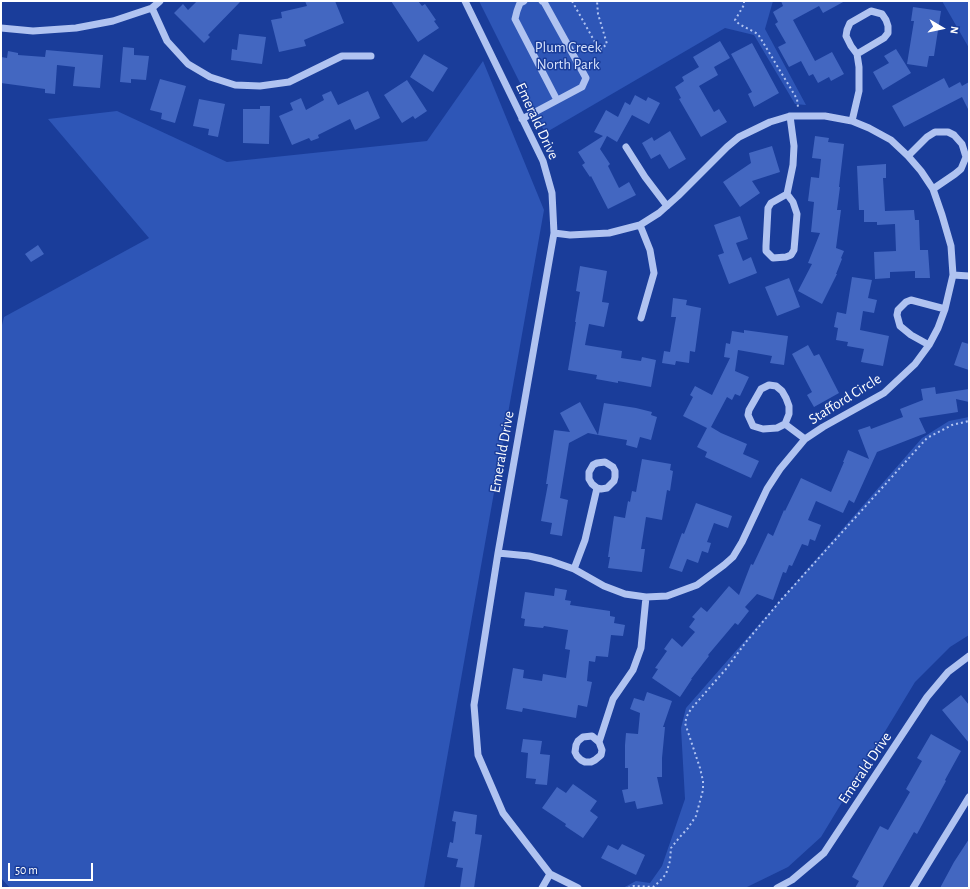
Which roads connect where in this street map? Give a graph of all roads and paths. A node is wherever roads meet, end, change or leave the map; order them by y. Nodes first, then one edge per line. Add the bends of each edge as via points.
1 (160, 1) edge
2 (465, 1) edge
3 (524, 1) edge
4 (542, 1) edge
5 (572, 1) edge
6 (597, 1) edge
7 (744, 1) edge
8 (152, 8) junction
9 (1, 28) edge
10 (857, 54) junction
11 (371, 56) dead end
12 (557, 100) junction
13 (799, 115) junction
14 (790, 116) junction
15 (522, 119) junction
16 (852, 121) junction
17 (626, 147) dead end
18 (908, 156) junction
19 (933, 189) junction
20 (788, 194) junction
21 (667, 206) junction
22 (640, 225) junction
23 (554, 233) junction
24 (953, 275) junction
25 (969, 276) edge
26 (945, 309) junction
27 (641, 318) dead end
28 (929, 345) junction
29 (969, 421) edge
30 (785, 424) junction
31 (805, 440) junction
32 (597, 488) dead end
33 (498, 553) junction
34 (574, 569) junction
35 (646, 597) junction
36 (969, 656) edge
37 (600, 742) dead end
38 (969, 797) edge
39 (550, 874) junction
40 (542, 888) edge
41 (578, 888) edge
42 (628, 888) edge
43 (777, 888) edge
44 (913, 888) edge

1 - 8 street
2 - 15 street, Emerald Drive
3 - 12 street via 520,3 515,19
4 - 12 street via 586,78 582,87
5 - 6 path via 601,49 607,44
7 - 13 path via 735,20 758,34 797,99
8 - 9 street via 113,21 76,28 33,31
8 - 11 street via 167,41 188,64 210,77 236,85 260,86 289,82 342,56
10 - 10 street via 888,33 888,26 882,14 871,11 850,23 846,36
10 - 16 street via 859,91
12 - 15 street
13 - 14 street, Stafford Circle
13 - 16 street, Stafford Circle
14 - 20 street via 794,146
14 - 21 street, Stafford Circle via 770,122 739,137
15 - 23 street, Emerald Drive via 543,161 552,192
16 - 18 street, Stafford Circle via 891,140
17 - 21 street
18 - 19 street, Stafford Circle
18 - 19 street via 935,132 948,132 962,144 966,157 961,169
19 - 24 street, Stafford Circle via 951,246
20 - 20 street via 771,203 768,208 766,251 773,258 786,257 794,250 798,214
21 - 22 street, Stafford Circle
22 - 23 street, Stafford Circle via 609,233
22 - 27 street via 650,250 654,273
23 - 33 street, Emerald Drive
24 - 25 street
24 - 26 street, Stafford Circle
26 - 28 street, Stafford Circle
26 - 28 street via 911,300 898,310 900,326
28 - 31 street, Stafford Circle via 915,364 884,393 822,427
29 - 42 path via 952,425 927,438 782,600 691,709 685,724 703,781 696,816 671,848 666,874 660,881 653,887
30 - 30 street via 789,406 782,390 769,385 761,389 749,410 748,415 753,426 763,429 777,428
30 - 31 street
31 - 35 street, Stafford Circle via 767,489 733,557 697,585 667,596
32 - 34 street via 586,540
33 - 34 street, Stafford Circle via 529,556
33 - 39 street, Emerald Drive via 474,705 478,755 503,813
34 - 35 street, Stafford Circle via 618,592
35 - 37 street via 641,648 632,670 613,699
36 - 43 street, Emerald Drive via 948,672 927,697 824,853 792,880
38 - 44 street
39 - 40 street
39 - 41 street, Emerald Drive

